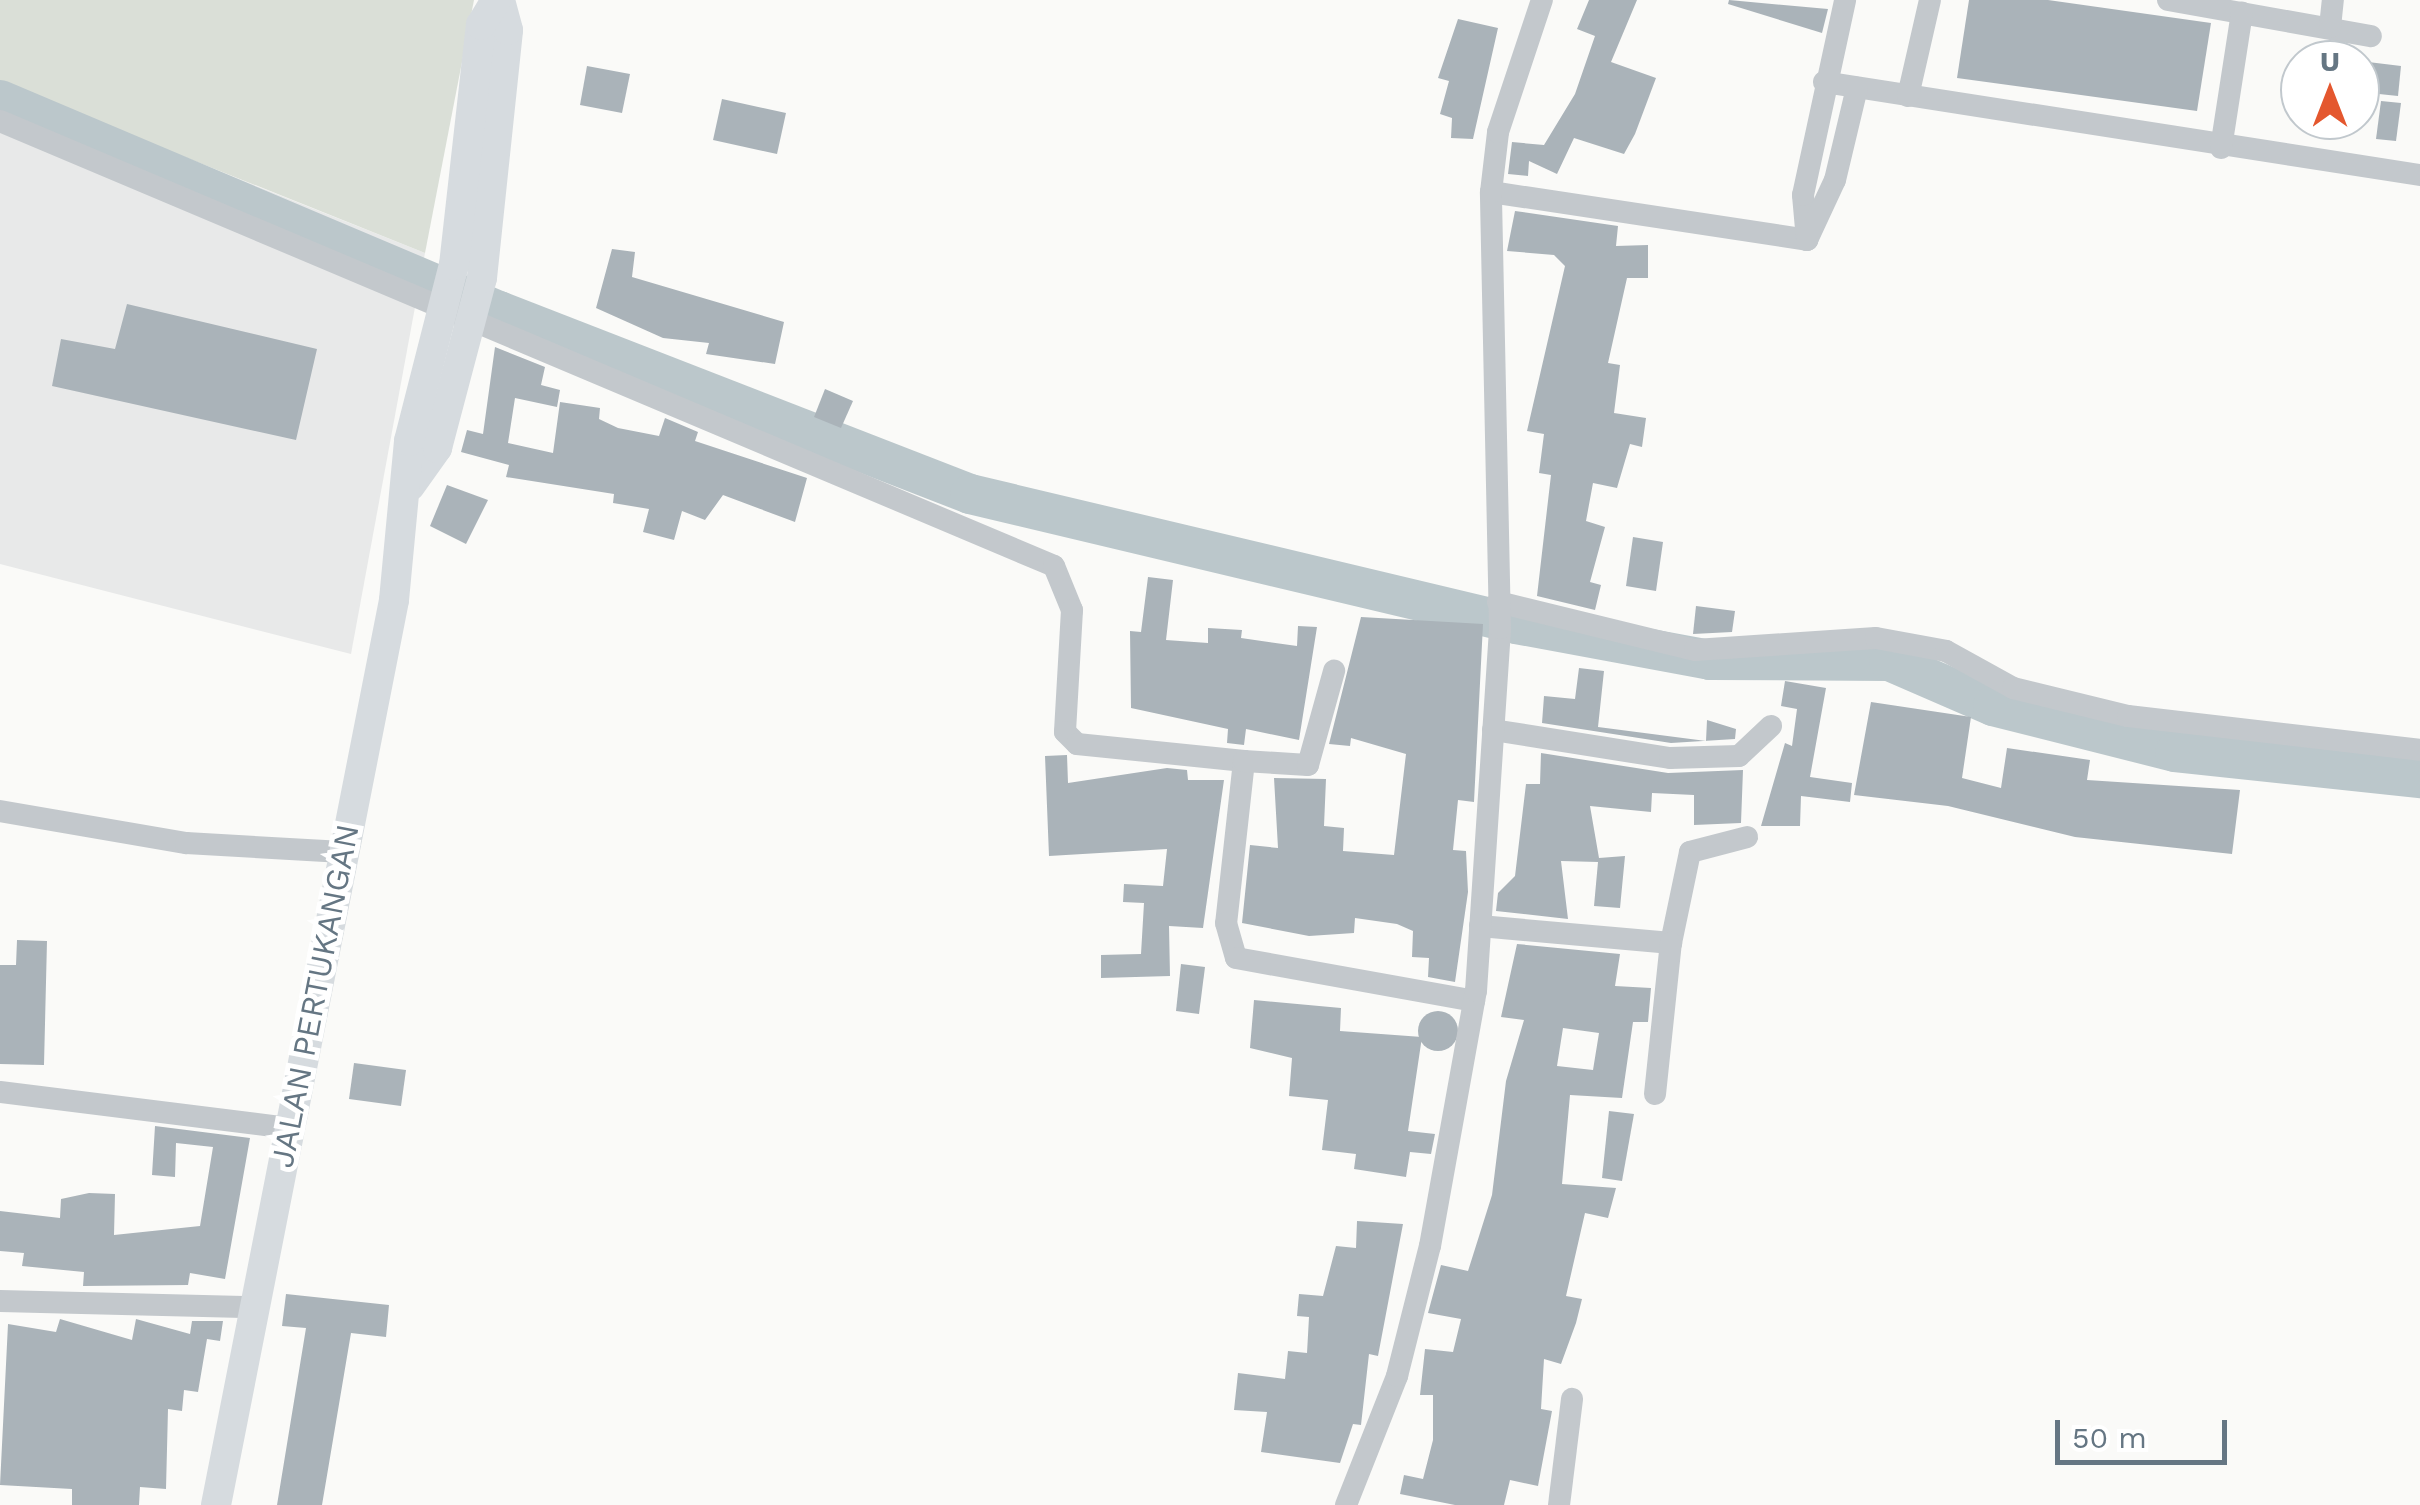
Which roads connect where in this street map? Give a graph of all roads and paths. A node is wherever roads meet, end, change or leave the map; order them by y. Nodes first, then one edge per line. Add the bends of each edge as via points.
1 (498, 0) edge
2 (1542, 0) edge
3 (1846, 0) edge
4 (1930, 0) edge
5 (2168, 0) edge
6 (2334, 0) edge
7 (2242, 13) junction
8 (2330, 26) junction
9 (2372, 36) dead end
10 (1824, 82) junction
11 (1857, 88) junction
12 (1908, 96) junction
13 (0, 122) edge
14 (2221, 148) junction
15 (2420, 175) edge
16 (1491, 192) junction
17 (1807, 240) junction
18 (457, 312) junction
19 (1499, 615) junction
20 (1334, 670) dead end
21 (1772, 726) dead end
22 (1493, 730) junction
23 (2420, 750) edge
24 (1244, 761) junction
25 (0, 811) edge
26 (1747, 838) dead end
27 (343, 852) junction
28 (1480, 926) junction
29 (1671, 943) junction
30 (1474, 1000) junction
31 (0, 1092) edge
32 (1655, 1094) dead end
33 (290, 1128) junction
34 (0, 1301) edge
35 (254, 1306) junction
36 (1572, 1399) dead end
37 (216, 1505) edge
38 (1346, 1505) edge
39 (1559, 1505) edge

1 - 18 main road, JALAN PERTUKANGAN via 481,25 454,265
1 - 18 main road, JALAN PERTUKANGAN via 508,30 482,278
2 - 16 street via 1498,132
3 - 10 street
4 - 12 street
5 - 7 street
6 - 8 street
7 - 8 street
7 - 14 street
8 - 9 street
10 - 11 street
10 - 17 street via 1803,194
11 - 12 street
11 - 17 street via 1835,180
12 - 14 street
13 - 18 street
14 - 15 street
16 - 17 street
16 - 19 street via 1500,280
18 - 24 street via 835,467 1054,566 1072,610 1065,718 1077,744
18 - 27 main road, JALAN PERTUKANGAN via 437,448 410,486
19 - 22 street
19 - 23 street via 1695,650 1876,638 1946,651 2013,688 2128,716
20 - 24 street via 1308,765
21 - 22 street via 1738,756 1670,758
22 - 28 street
24 - 30 street via 1226,923 1236,958
25 - 27 street via 186,843
26 - 29 street via 1690,852
27 - 33 main road, JALAN PERTUKANGAN
28 - 29 street
28 - 30 street
29 - 32 street
30 - 38 street via 1430,1246 1397,1376
31 - 33 street
33 - 35 main road, JALAN PERTUKANGAN
34 - 35 street
35 - 37 main road, JALAN PERTUKANGAN
36 - 39 street

